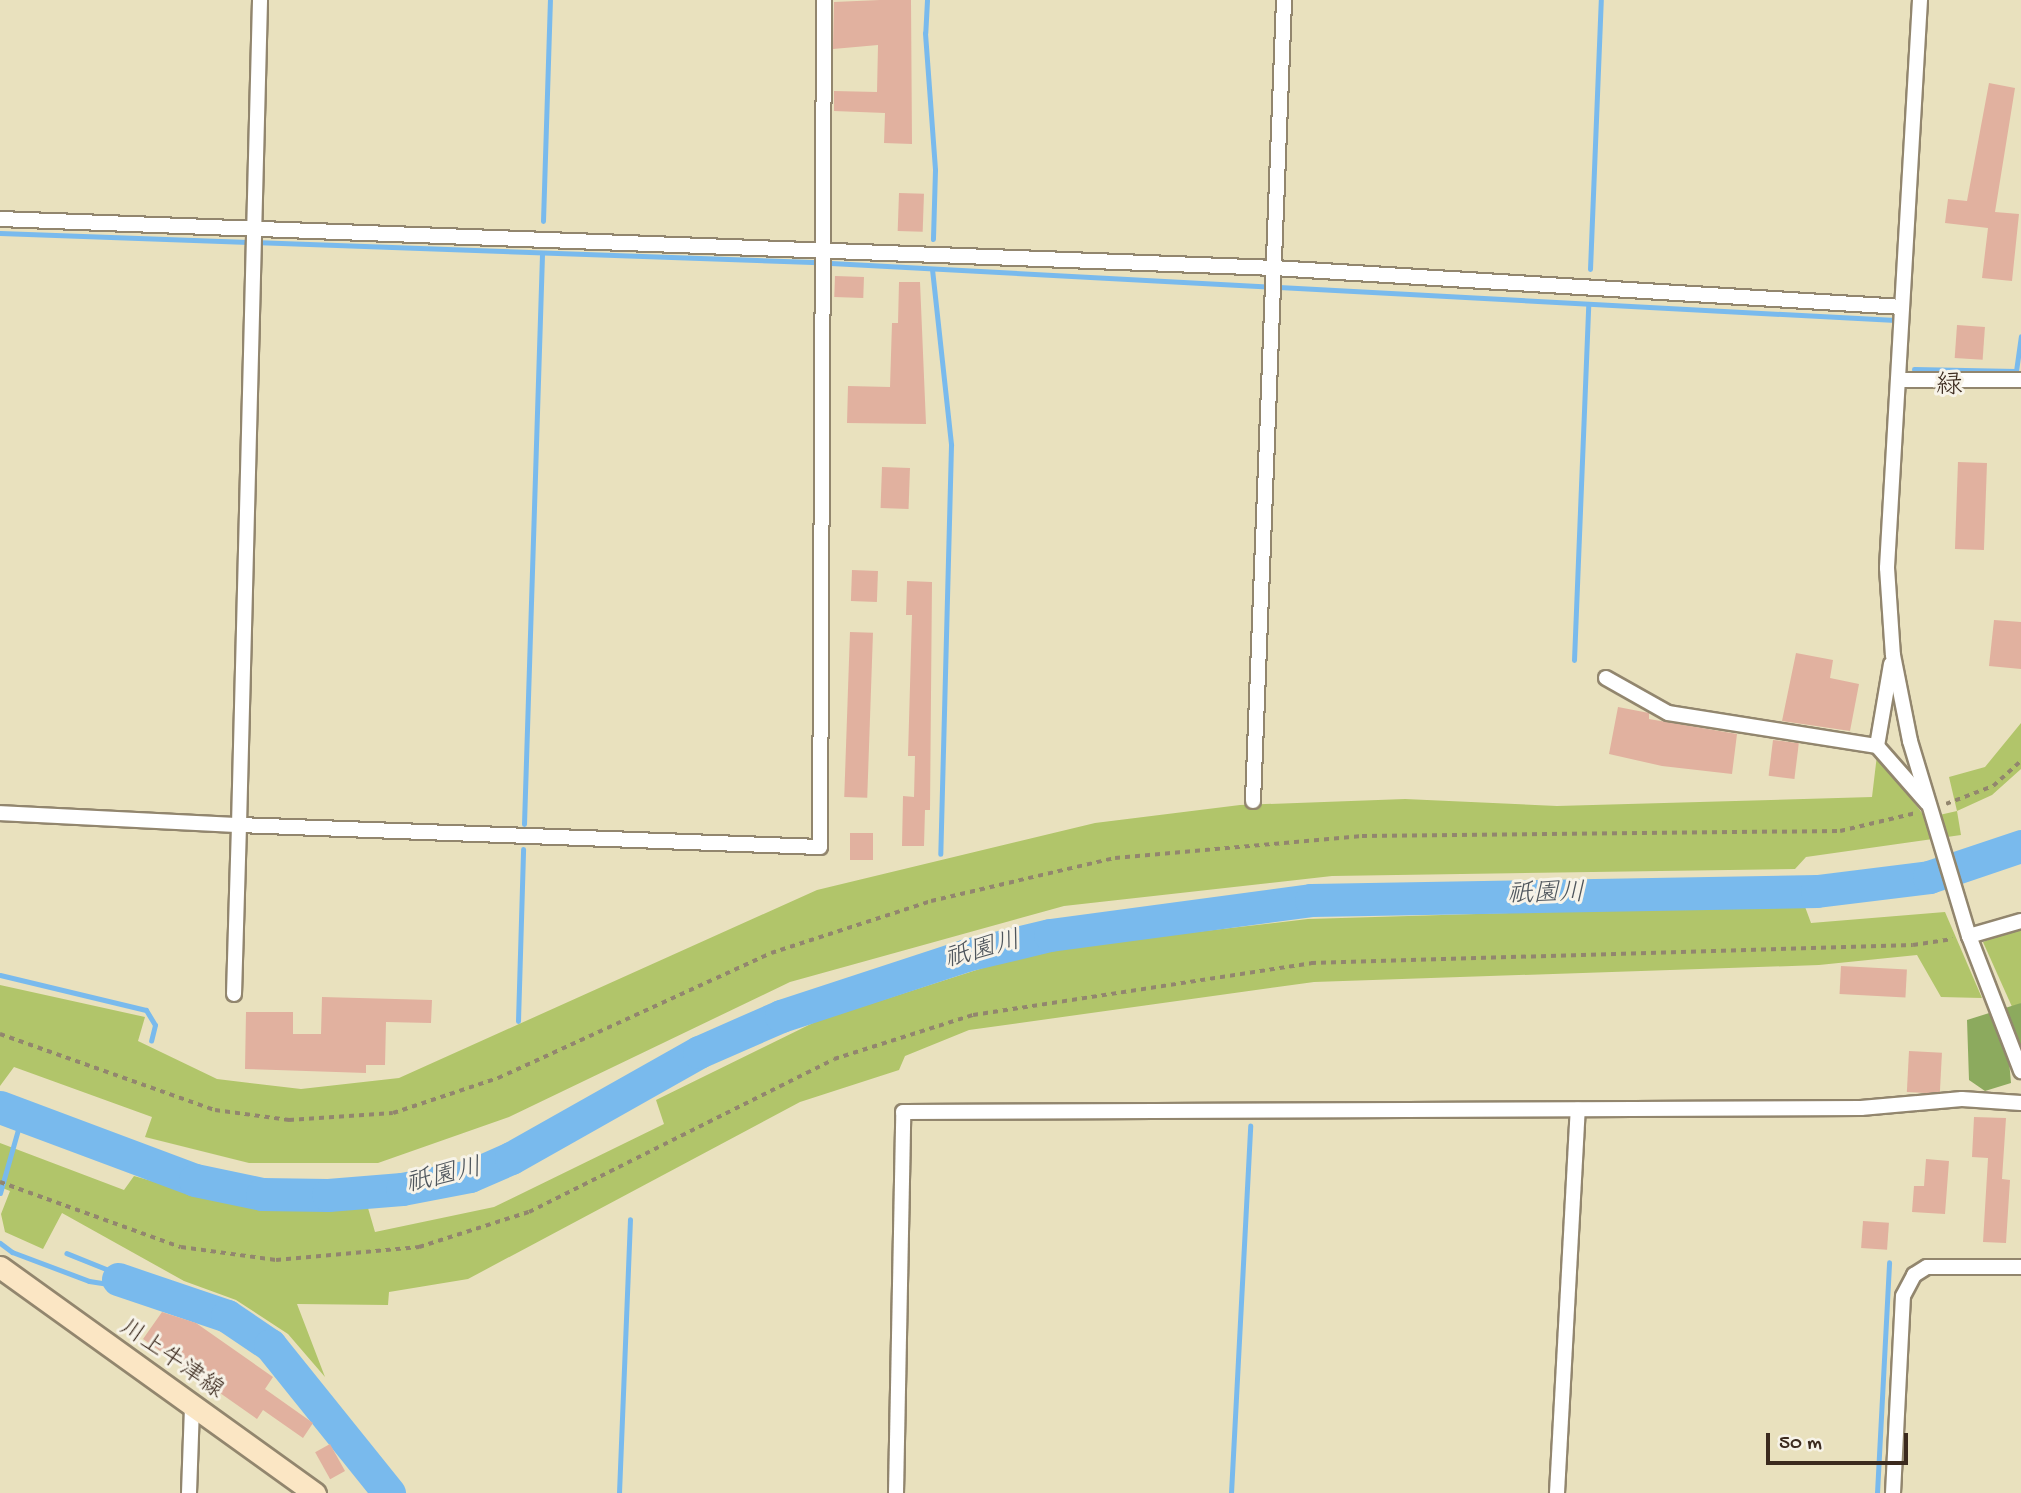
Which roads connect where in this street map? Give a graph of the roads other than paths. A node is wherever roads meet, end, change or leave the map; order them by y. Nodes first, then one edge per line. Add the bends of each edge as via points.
1 (260, 0) edge
2 (824, 0) edge
3 (1284, 0) edge
4 (1920, 0) edge
5 (0, 219) edge
6 (254, 228) junction
7 (822, 249) junction
8 (1274, 268) junction
9 (1902, 307) junction
10 (1898, 380) junction
11 (2021, 380) edge
12 (1893, 655) junction
13 (1606, 678) dead end
14 (1877, 746) junction
15 (1253, 801) dead end
16 (1933, 809) junction
17 (0, 813) edge
18 (239, 825) junction
19 (2021, 921) edge
20 (1969, 936) junction
21 (234, 994) dead end
22 (2021, 1071) edge
23 (2021, 1103) edge
24 (1578, 1110) junction
25 (2021, 1267) edge
26 (2, 1272) edge
27 (192, 1406) junction
28 (189, 1493) edge
29 (315, 1493) edge
30 (896, 1493) edge
31 (1557, 1493) edge
32 (1893, 1493) edge

1 - 6 street
2 - 7 street
3 - 8 street
4 - 9 street
5 - 6 street
6 - 7 street
6 - 18 street
7 - 8 street
7 - 18 street via 820,847
8 - 9 street
8 - 15 street
9 - 10 street
10 - 11 street
10 - 12 street via 1887,568
12 - 14 street
12 - 16 street via 1910,741
13 - 14 street via 1668,713
14 - 16 street
16 - 20 street
17 - 18 street
18 - 21 street
19 - 20 street
20 - 22 street
23 - 24 street via 1962,1099 1861,1108
24 - 30 street via 903,1112
24 - 31 street
25 - 32 street via 1927,1267 1914,1275 1903,1296
26 - 27 main road, 川上牛津線
27 - 28 street
27 - 29 main road, 川上牛津線

